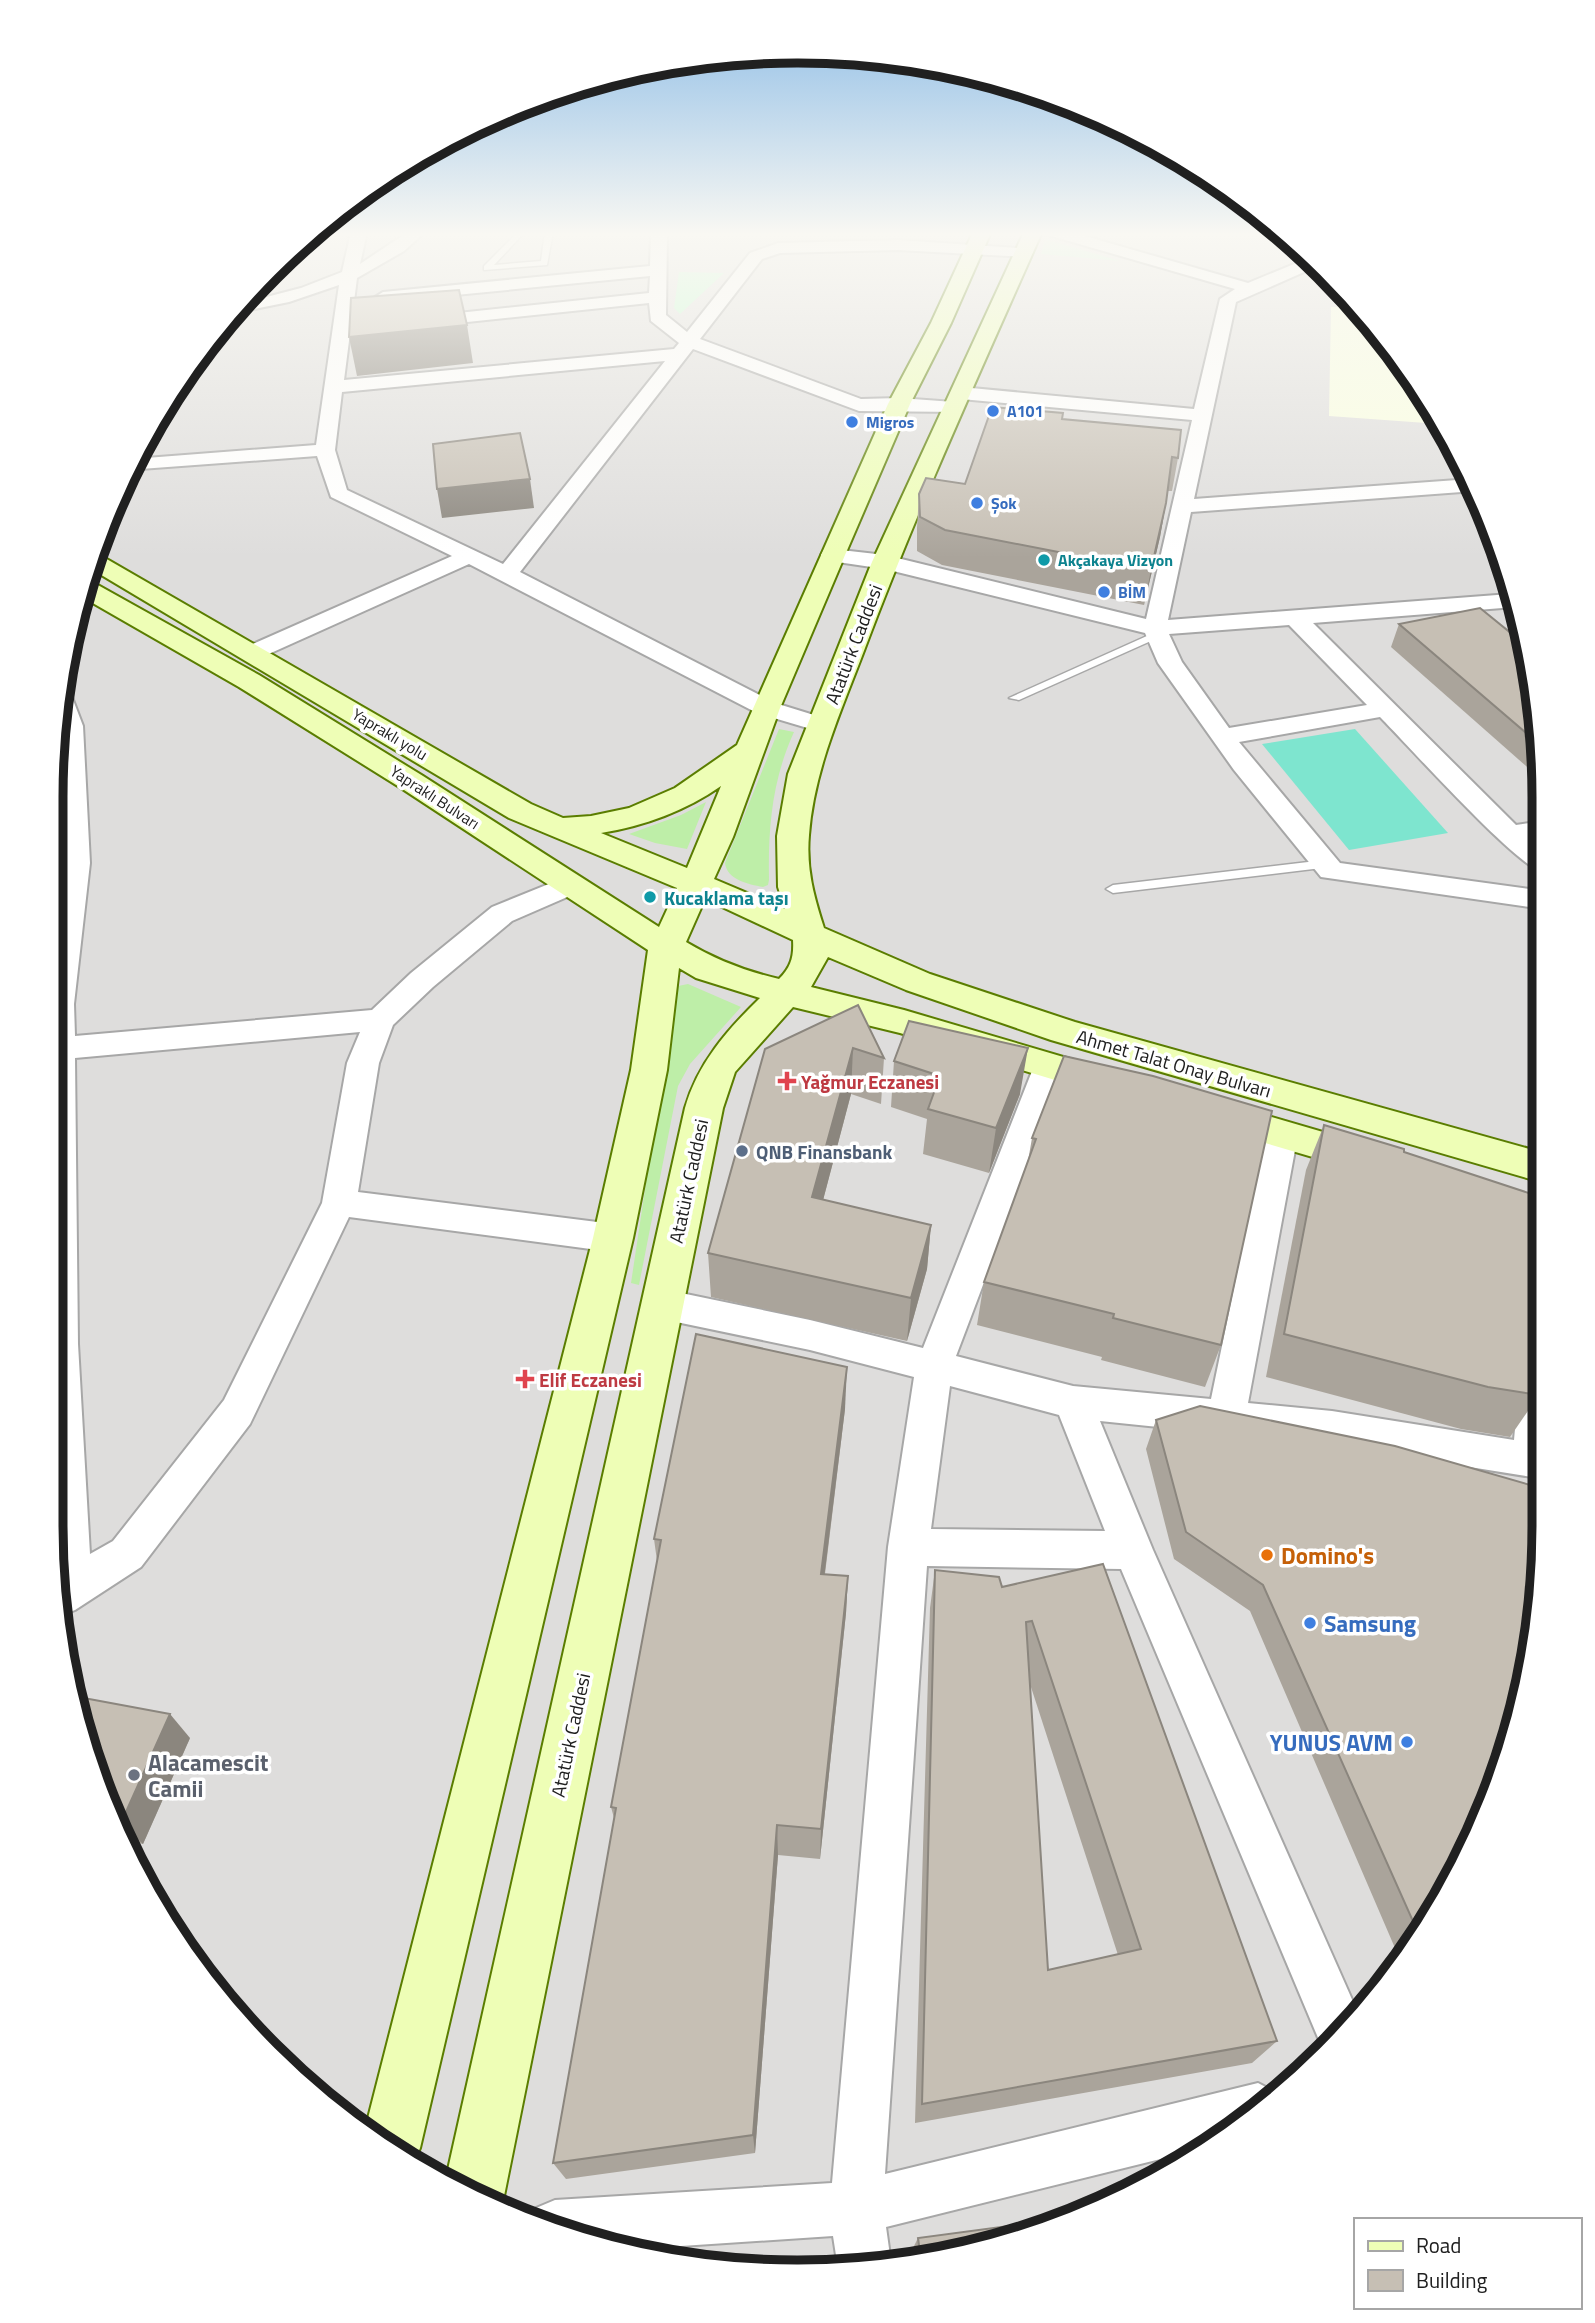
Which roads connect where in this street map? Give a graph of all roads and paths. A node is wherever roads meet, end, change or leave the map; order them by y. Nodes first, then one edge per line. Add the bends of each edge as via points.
1 (345, 340) edge
2 (677, 340) edge
3 (690, 340) edge
4 (930, 340) edge
5 (987, 340) edge
6 (1219, 340) edge
7 (684, 348) junction
8 (333, 387) junction
9 (957, 401) junction
10 (899, 404) junction
11 (1202, 415) junction
12 (325, 450) junction
13 (144, 464) edge
14 (1462, 486) edge
15 (1182, 506) junction
16 (832, 555) junction
17 (470, 556) junction
18 (885, 562) junction
19 (101, 564) edge
20 (507, 574) junction
21 (93, 592) edge
22 (1505, 602) edge
23 (1294, 617) junction
24 (1156, 631) junction
25 (254, 652) junction
26 (1015, 698) dead end
27 (766, 708) junction
28 (1385, 709) junction
29 (68, 717) edge
30 (821, 725) junction
31 (1223, 737) junction
32 (750, 748) junction
33 (556, 827) junction
34 (1532, 831) edge
35 (1510, 834) junction
36 (1532, 853) edge
37 (1325, 864) junction
38 (696, 884) junction
39 (571, 885) junction
40 (1113, 889) dead end
41 (1532, 898) edge
42 (810, 936) junction
43 (666, 947) junction
44 (63, 951) edge
45 (787, 992) junction
46 (380, 1020) junction
47 (63, 1048) edge
48 (1050, 1066) junction
49 (1140, 1093) edge
50 (1179, 1104) edge
51 (1282, 1134) junction
52 (1532, 1165) edge
53 (1400, 1169) edge
54 (339, 1203) junction
55 (613, 1238) junction
56 (662, 1304) junction
57 (934, 1366) junction
58 (1073, 1402) junction
59 (1226, 1418) junction
60 (63, 1451) edge
61 (1532, 1460) edge
62 (908, 1547) junction
63 (1133, 1550) junction
64 (65, 1567) edge
65 (67, 1592) edge
66 (1337, 2023) edge
67 (1236, 2114) edge
68 (392, 2138) edge
69 (475, 2185) edge
70 (856, 2208) junction
71 (576, 2226) edge
72 (863, 2257) edge

1 - 8 street
2 - 7 street
3 - 7 street
4 - 10 main road
5 - 9 main road, Atatürk Caddesi
6 - 11 street
7 - 8 street
7 - 10 street via 859,405
7 - 20 street
8 - 12 street
9 - 10 street
9 - 11 street
9 - 18 main road, Atatürk Caddesi
10 - 16 main road
11 - 15 street
12 - 13 street
12 - 17 street via 338,493
14 - 15 street
15 - 24 street
16 - 18 street
16 - 27 main road
17 - 20 street
17 - 25 street
18 - 24 street
18 - 30 main road, Atatürk Caddesi
19 - 25 main road, Yapraklı yolu
20 - 27 street
21 - 39 main road, Yapraklı Bulvarı via 249,681
22 - 23 street
23 - 24 street
23 - 28 street
24 - 26 lane
24 - 31 street via 1170,663
25 - 33 main road, Yapraklı yolu via 461,777
27 - 30 street
27 - 32 main road
28 - 31 street
28 - 35 street
29 - 44 street via 76,863
30 - 42 main road, Atatürk Caddesi via 803,774 793,836 794,887
31 - 37 street
32 - 33 main road via 709,782 661,808 604,824
32 - 38 main road
33 - 38 main road, Yapraklı yolu
34 - 35 street
35 - 36 street
37 - 40 lane
37 - 41 street via 1331,871
38 - 42 main road
38 - 43 main road
39 - 43 main road, Yapraklı Bulvarı
39 - 46 street via 502,914
42 - 45 main road, Atatürk Caddesi via 811,958
42 - 52 main road, Ahmet Talat Onay Bulvarı via 997,1010
43 - 45 main road, Yapraklı Bulvarı via 708,970
43 - 55 main road via 649,1070
45 - 48 main road, Ahmet Talat Onay Bulvarı
45 - 56 main road, Atatürk Caddesi via 738,1044 710,1086
46 - 47 street
46 - 54 street via 363,1063
48 - 49 main road, Ahmet Talat Onay Bulvarı
48 - 57 street
50 - 51 main road, Ahmet Talat Onay Bulvarı
51 - 53 main road, Ahmet Talat Onay Bulvarı
51 - 59 street
54 - 55 street
54 - 65 street via 237,1412 127,1554
55 - 68 main road
56 - 57 street
56 - 69 main road, Atatürk Caddesi
57 - 58 street
57 - 62 street
58 - 59 street
58 - 63 street
59 - 61 street via 1332,1429
60 - 64 street via 70,1556
62 - 63 street
62 - 70 street
63 - 66 street
67 - 70 street
70 - 71 street
70 - 72 street

